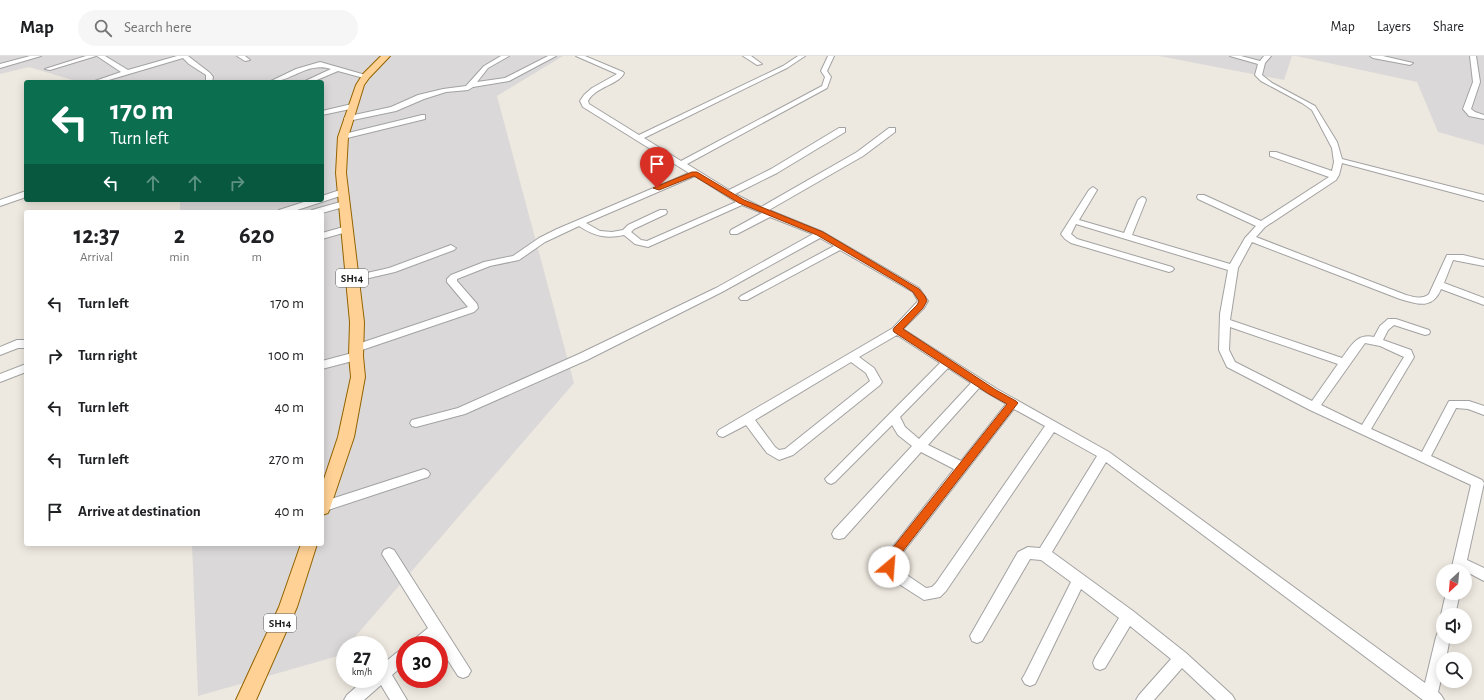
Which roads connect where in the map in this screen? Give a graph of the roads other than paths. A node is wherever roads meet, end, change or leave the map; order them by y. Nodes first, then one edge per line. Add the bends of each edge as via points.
1 (38, 56) edge
2 (93, 56) edge
3 (100, 56) edge
4 (240, 56) edge
5 (386, 56) edge
6 (506, 56) edge
7 (553, 56) edge
8 (579, 56) edge
9 (746, 56) edge
10 (802, 56) edge
11 (831, 56) edge
12 (1234, 56) edge
13 (1373, 56) edge
14 (1473, 56) edge
15 (1387, 57) edge
16 (1265, 59) edge
17 (247, 60) dead end
18 (1410, 63) dead end
19 (759, 64) dead end
20 (0, 66) edge
21 (1383, 66) dead end
22 (48, 69) dead end
23 (337, 69) junction
24 (127, 73) junction
25 (366, 76) junction
26 (102, 80) edge
27 (209, 80) edge
28 (277, 80) edge
29 (311, 80) edge
30 (472, 85) junction
31 (352, 106) junction
32 (324, 112) edge
33 (422, 117) dead end
34 (1484, 117) edge
35 (348, 119) junction
36 (842, 130) dead end
37 (892, 130) dead end
38 (343, 137) junction
39 (640, 137) junction
40 (1273, 154) dead end
41 (1338, 160) junction
42 (681, 164) junction
43 (695, 173) junction
44 (1335, 175) junction
45 (1093, 190) dead end
46 (728, 194) junction
47 (24, 195) edge
48 (1201, 197) dead end
49 (344, 198) junction
50 (1484, 198) edge
51 (324, 199) edge
52 (1142, 200) dead end
53 (313, 202) edge
54 (742, 202) junction
55 (0, 203) edge
56 (288, 210) edge
57 (319, 210) edge
58 (663, 212) dead end
59 (766, 212) junction
60 (1074, 221) junction
61 (580, 223) junction
62 (1262, 225) junction
63 (347, 229) junction
64 (626, 232) junction
65 (734, 232) dead end
66 (820, 234) junction
67 (324, 235) edge
68 (1127, 236) junction
69 (1250, 238) junction
70 (840, 246) junction
71 (452, 248) dead end
72 (1484, 263) edge
73 (1233, 268) junction
74 (1168, 269) dead end
75 (352, 279) junction
76 (1438, 284) junction
77 (744, 298) dead end
78 (1484, 302) edge
79 (1225, 322) junction
80 (897, 330) junction
81 (1425, 332) dead end
82 (1377, 342) junction
83 (24, 344) edge
84 (0, 351) edge
85 (356, 353) junction
86 (852, 357) junction
87 (947, 362) junction
88 (1345, 363) junction
89 (324, 364) edge
90 (24, 369) edge
91 (0, 378) edge
92 (978, 382) junction
93 (1013, 403) junction
94 (1314, 407) junction
95 (1484, 411) edge
96 (894, 416) junction
97 (748, 419) junction
98 (416, 423) dead end
99 (1052, 425) junction
100 (1364, 431) junction
101 (723, 433) dead end
102 (920, 445) junction
103 (1106, 455) junction
104 (1424, 459) junction
105 (962, 467) junction
106 (424, 474) dead end
107 (832, 479) dead end
108 (1481, 485) edge
109 (324, 501) edge
110 (324, 506) edge
111 (839, 534) dead end
112 (308, 546) edge
113 (390, 554) dead end
114 (1044, 554) junction
115 (1460, 564) edge
116 (1472, 571) edge
117 (1484, 575) edge
118 (1079, 580) junction
119 (1128, 616) junction
120 (437, 629) junction
121 (429, 636) edge
122 (978, 636) dead end
123 (1442, 644) edge
124 (1181, 658) junction
125 (1100, 663) dead end
126 (396, 664) edge
127 (388, 670) edge
128 (463, 672) dead end
129 (1030, 679) dead end
130 (388, 687) edge
131 (367, 688) edge
132 (1433, 698) edge
133 (246, 700) edge
134 (352, 700) edge
135 (399, 700) edge
136 (1144, 700) edge
137 (1227, 700) edge

1 - 20 street
2 - 22 street
3 - 24 street
4 - 17 street
5 - 25 main road, SH14 / SH14
6 - 30 street via 486,67
7 - 30 street via 507,80
8 - 39 street via 620,73 620,76 585,97 586,105
9 - 19 street
10 - 39 street via 785,67
11 - 42 street via 824,71 828,77 825,87
12 - 16 street
13 - 15 street
14 - 34 street via 1477,72 1476,85 1468,99 1467,109 1472,114
15 - 18 street
15 - 21 street
16 - 41 street via 1258,75 1313,107 1336,146
23 - 25 street
23 - 28 street via 317,65
23 - 29 street
24 - 26 street
24 - 27 street via 184,56 208,74
25 - 31 main road, SH14 / SH14
30 - 35 street via 464,89 452,89 429,95 375,114
31 - 32 street
31 - 35 main road, SH14 / SH14
33 - 38 street
35 - 38 main road, SH14 / SH14
36 - 46 street via 774,171
37 - 59 street via 860,154
38 - 49 main road, SH14 / SH14 via 341,151
39 - 42 street
40 - 44 street
41 - 44 street
41 - 50 street
42 - 43 street
43 - 46 street
43 - 61 street
44 - 62 street
45 - 60 street
46 - 54 street
47 - 55 street
48 - 62 street
49 - 51 street
49 - 57 street
49 - 63 main road, SH14 / SH14
52 - 68 street
53 - 56 street
54 - 59 street
54 - 64 street via 648,244 638,242
58 - 64 street via 631,227
59 - 65 street
59 - 66 street
60 - 68 street
60 - 74 street via 1066,234 1068,238
61 - 64 street via 600,235
61 - 85 street via 542,240 516,258 487,264 454,277 452,282 472,304 473,308 470,310
62 - 69 street
63 - 67 street
63 - 75 main road, SH14 / SH14
66 - 70 street
66 - 98 street via 718,290 582,357 461,411
68 - 73 street
69 - 73 street
69 - 76 street via 1386,291 1419,301 1428,300 1433,296
70 - 77 street
70 - 80 street via 912,287 921,296 923,301 920,306
71 - 75 street via 392,270
72 - 76 street via 1450,257
73 - 79 street
75 - 85 main road, SH14 / SH14 via 357,322
76 - 78 street
79 - 88 street
79 - 94 street via 1224,350 1231,364
80 - 86 street
80 - 87 street
81 - 82 street via 1392,322 1384,328
82 - 88 street via 1368,339 1361,341
82 - 100 street via 1406,353 1409,357
83 - 84 street
85 - 89 street
85 - 109 main road, SH14 / SH14 via 356,393 346,437
86 - 97 street
86 - 97 street via 872,371 876,376 876,382 788,452 775,454
87 - 92 street
87 - 96 street
88 - 94 street
90 - 91 street
92 - 93 street
92 - 102 street
93 - 99 street
93 - 105 street
94 - 100 street
95 - 104 street via 1469,405 1453,404
96 - 102 street via 902,432
96 - 107 street
97 - 101 street
99 - 103 street
99 - 105 street via 941,587 935,593 924,594 893,573 889,563
100 - 104 street
102 - 105 street
102 - 111 street
103 - 114 street via 1094,470
103 - 132 street
104 - 108 street
106 - 110 street
108 - 115 street
112 - 133 main road, SH14 / SH14 via 288,607
113 - 120 street
114 - 118 street
114 - 122 street via 1028,553 1023,556
116 - 117 street
118 - 119 street
118 - 129 street
119 - 124 street
119 - 125 street
120 - 121 street
120 - 128 street
123 - 132 street
124 - 136 street
124 - 137 street
126 - 127 street
130 - 135 street
131 - 134 street

